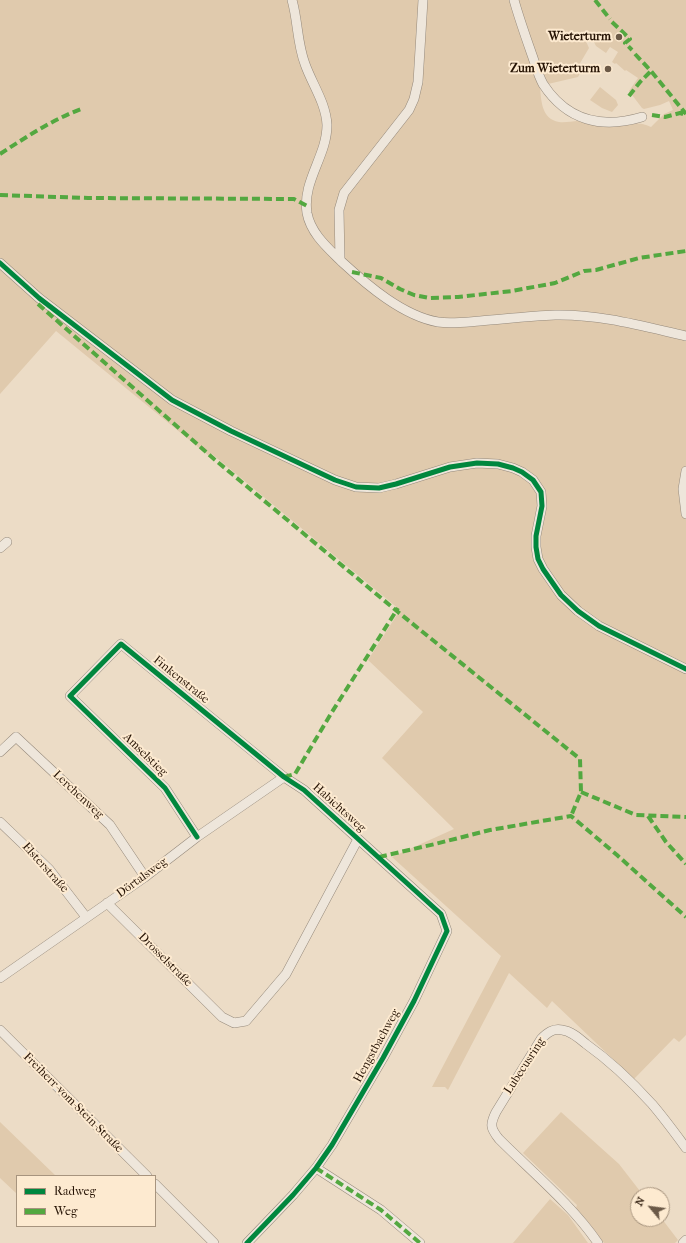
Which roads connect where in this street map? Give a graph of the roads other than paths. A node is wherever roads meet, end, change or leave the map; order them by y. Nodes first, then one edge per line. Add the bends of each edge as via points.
1 (292, 0) edge
2 (423, 0) edge
3 (514, 0) edge
4 (642, 117) dead end
5 (340, 260) junction
6 (0, 263) edge
7 (686, 336) edge
8 (686, 471) edge
9 (686, 514) edge
10 (686, 669) edge
11 (70, 696) joint
12 (0, 752) edge
13 (284, 777) junction
14 (0, 822) edge
15 (198, 836) junction
16 (358, 839) junction
17 (379, 857) joint
18 (145, 877) junction
19 (107, 904) junction
20 (86, 918) junction
21 (0, 978) edge
22 (222, 1017) joint
23 (0, 1030) edge
24 (686, 1148) edge
25 (316, 1168) junction
26 (146, 1175) edge
27 (156, 1185) edge
28 (686, 1240) edge
29 (214, 1243) edge
30 (248, 1243) edge
31 (420, 1243) edge
32 (598, 1243) edge
33 (683, 1243) edge

1 - 5 street via 302,56 322,103 327,124 322,154 308,188 307,213 318,237
2 - 5 street via 418,82 414,99 409,110 344,193 339,210
3 - 4 street via 544,84 563,107 578,117 595,121 621,122
5 - 7 street via 368,286 413,313 433,321 454,323 579,315 621,321
6 - 10 street via 39,298 172,400 335,480 356,486 379,488 450,467 477,463 498,464 522,472 533,480 541,492 542,506 536,548 540,564 561,595 599,626
8 - 9 street via 683,496
11 - 13 street, Finkenstraße via 121,644
11 - 15 street, Amselstieg via 165,788
12 - 18 street, Lerchenweg via 16,737 110,825
13 - 15 street, Dörtalsweg
13 - 16 street, Habichtsweg via 304,790
14 - 20 street, Elsterstraße via 49,869
15 - 18 street, Dörtalsweg
16 - 17 street, Habichtsweg
16 - 22 street, Habichtsweg via 286,974 246,1021 234,1024
17 - 25 street, Hengstbachweg via 441,914 448,931 383,1058
18 - 19 street, Dörtalsweg
19 - 20 street, Dörtalsweg
19 - 22 street, Drosselstraße
20 - 21 street, Dörtalsweg
23 - 26 street, Freiherr-vom-Stein-Straße
24 - 32 street, Lubecusring via 649,1101 597,1052 565,1030 556,1029 541,1039 496,1112 492,1128 499,1139 561,1199
25 - 30 street, Hengstbachweg
25 - 31 street via 381,1210
27 - 29 street
28 - 33 street

